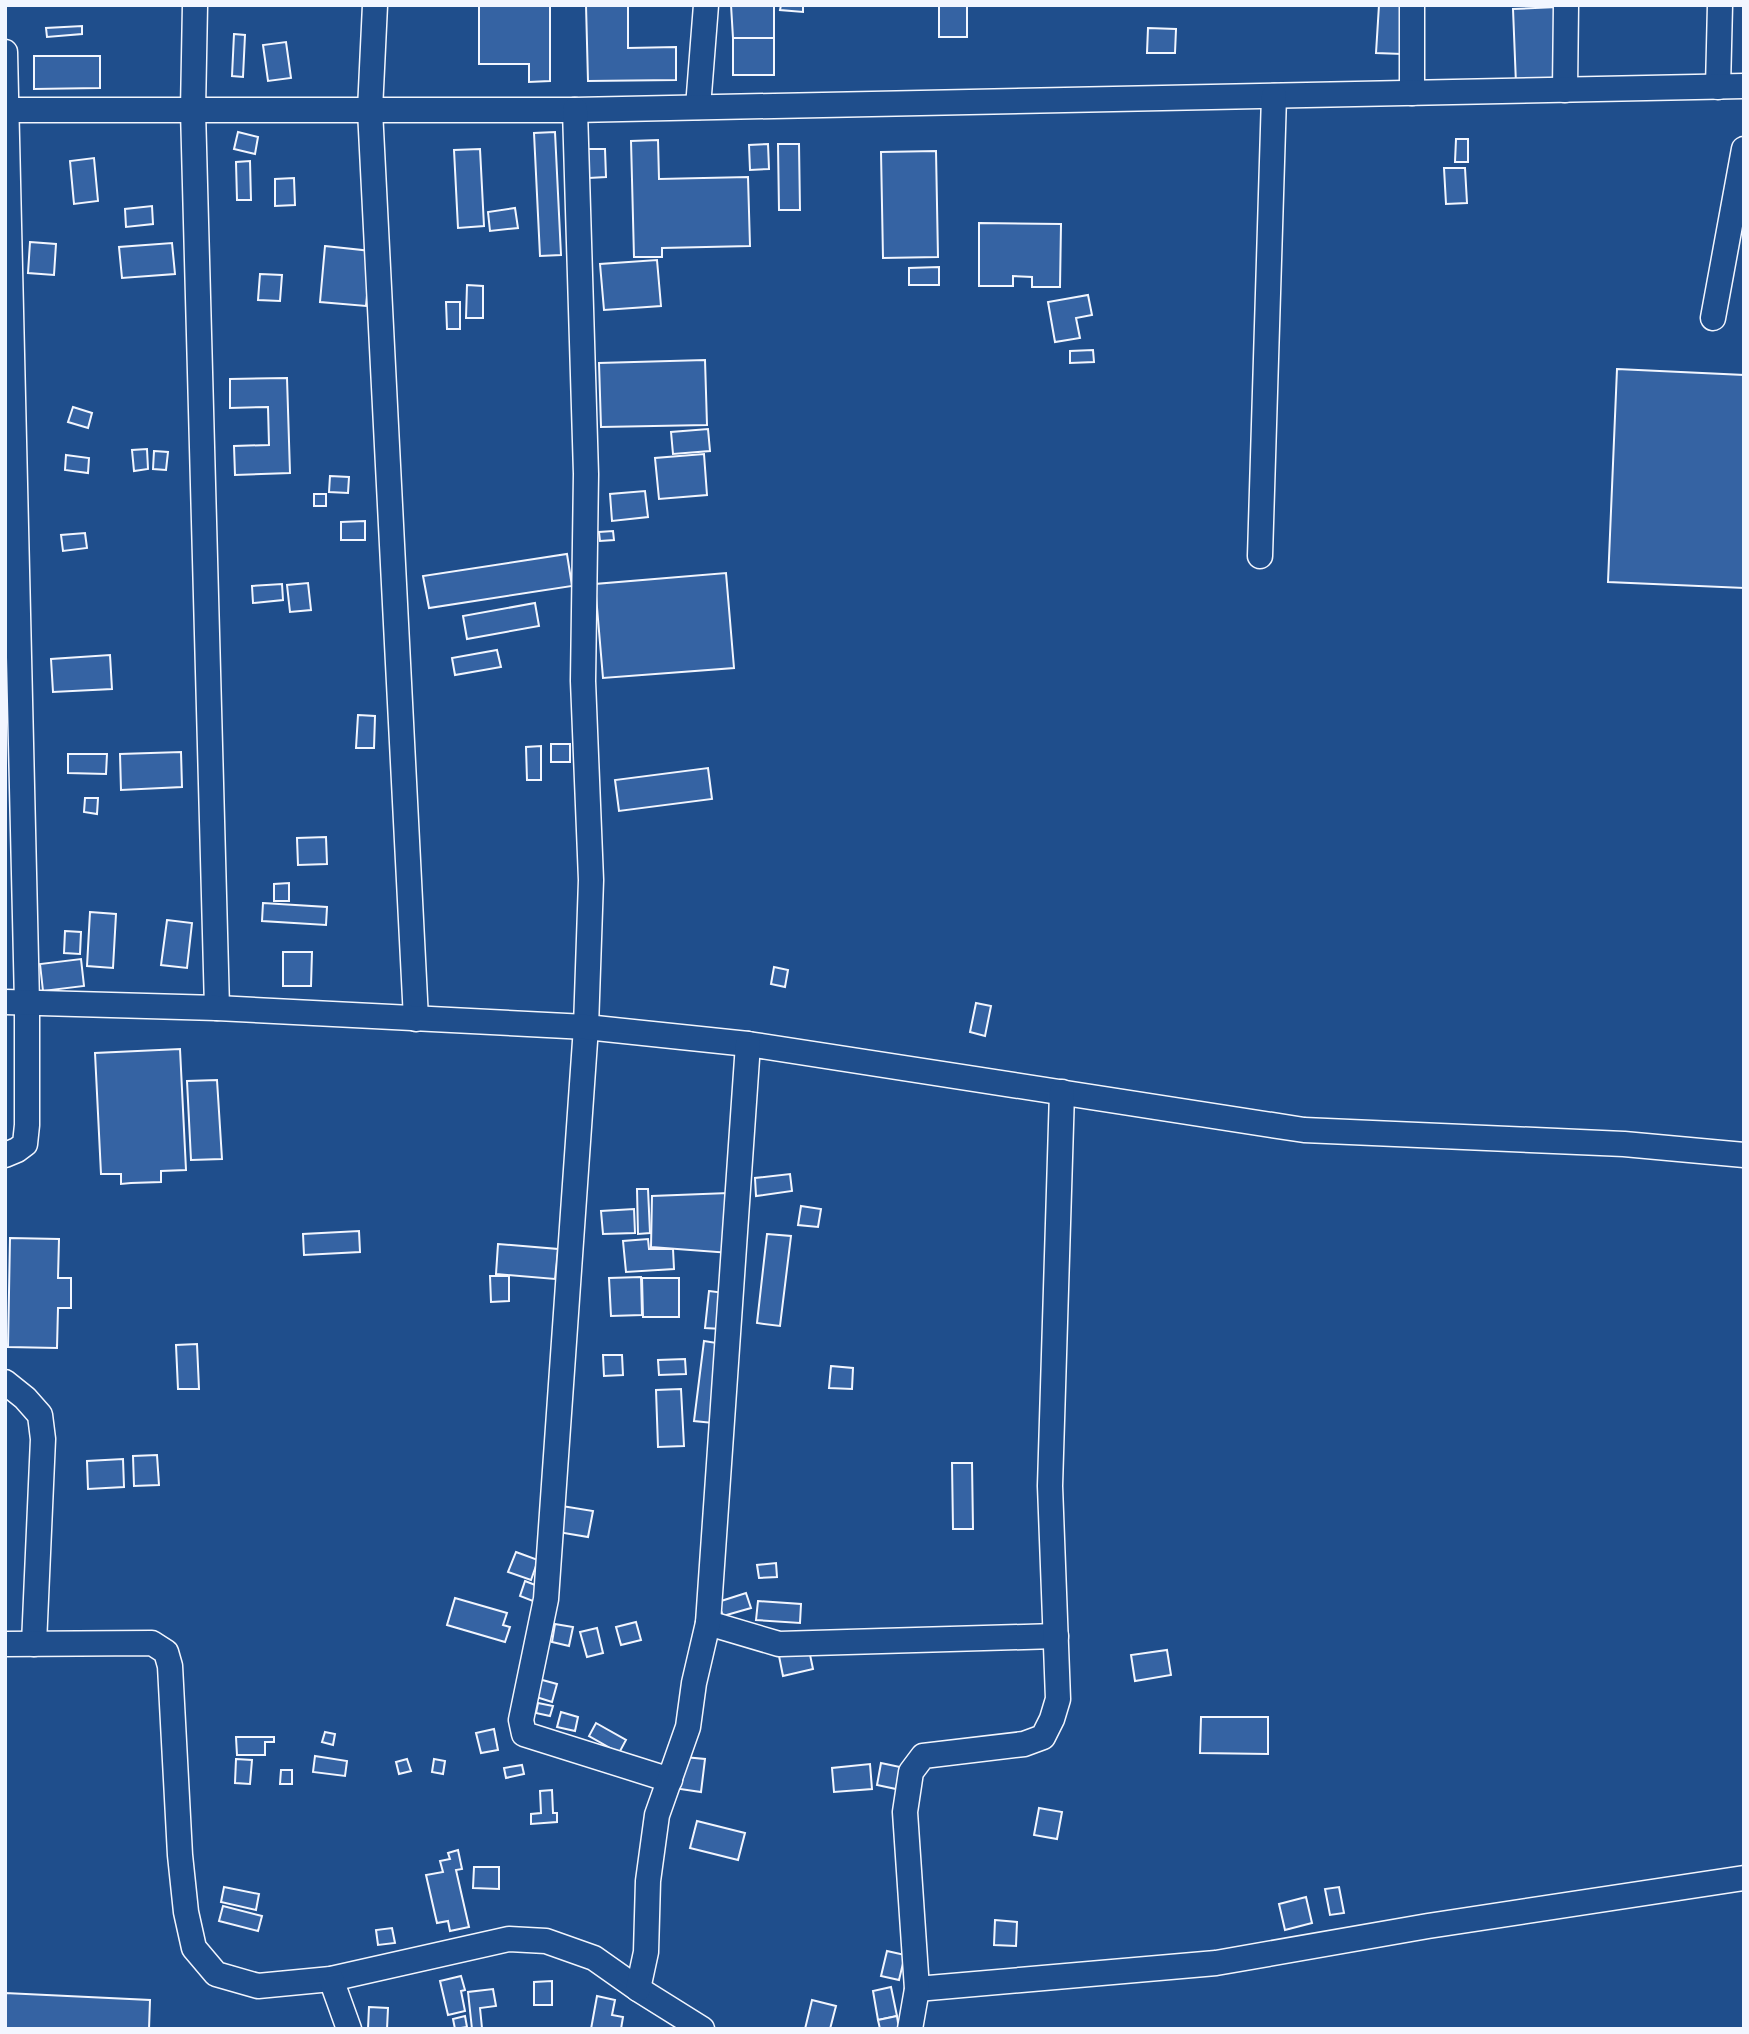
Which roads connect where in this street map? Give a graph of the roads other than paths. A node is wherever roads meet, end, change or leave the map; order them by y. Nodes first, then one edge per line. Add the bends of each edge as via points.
1 (195, 5) edge
2 (375, 5) edge
3 (706, 5) edge
4 (1412, 5) edge
5 (1566, 5) edge
6 (1720, 5) edge
7 (5, 52) edge
8 (1744, 86) edge
9 (1718, 87) junction
10 (1565, 90) junction
11 (1412, 93) junction
12 (1274, 96) junction
13 (698, 107) junction
14 (6, 110) edge
15 (193, 110) junction
16 (370, 110) junction
17 (575, 110) junction
18 (1744, 149) edge
19 (1713, 318) dead end
20 (1261, 556) dead end
21 (16, 1002) edge
22 (217, 1008) junction
23 (416, 1019) junction
24 (586, 1027) junction
25 (748, 1044) junction
26 (1062, 1092) junction
27 (5, 1155) edge
28 (1744, 1155) edge
29 (5, 1382) edge
30 (708, 1623) junction
31 (1056, 1636) junction
32 (5, 1644) edge
33 (33, 1644) junction
34 (670, 1780) junction
35 (1744, 1878) edge
36 (331, 1979) junction
37 (638, 1989) junction
38 (917, 1989) junction
39 (349, 2029) edge
40 (702, 2029) edge
41 (910, 2029) edge

1 - 15 street
2 - 16 street
3 - 13 street
4 - 11 street
5 - 10 street
6 - 9 street
7 - 14 street
8 - 9 street
9 - 10 street
10 - 11 street
11 - 12 street
12 - 13 street
12 - 20 street
13 - 17 street
14 - 15 street
14 - 21 street
15 - 16 street
15 - 22 street
16 - 17 street
16 - 23 street
17 - 24 street via 586,474 583,681 591,880
18 - 19 street
21 - 22 street
21 - 27 street via 27,1125 25,1144
22 - 23 street
23 - 24 street
24 - 25 street
24 - 34 street via 546,1599 520,1720 523,1734
25 - 26 street
25 - 30 street
26 - 28 street via 1304,1130 1624,1144
26 - 31 street via 1049,1486
29 - 33 street via 40,1415 43,1439
30 - 31 street via 779,1644
30 - 34 street via 688,1727
31 - 38 street via 1058,1699 1043,1737 1024,1744 923,1756 911,1772 905,1812
32 - 33 street
33 - 36 street via 152,1643 166,1652 180,1855 194,1948 216,1974 258,1986
34 - 37 street via 651,1847 646,1952
35 - 38 street via 1216,1963
36 - 37 street via 509,1939 546,1941 594,1958
36 - 39 street
37 - 40 street
38 - 41 street

